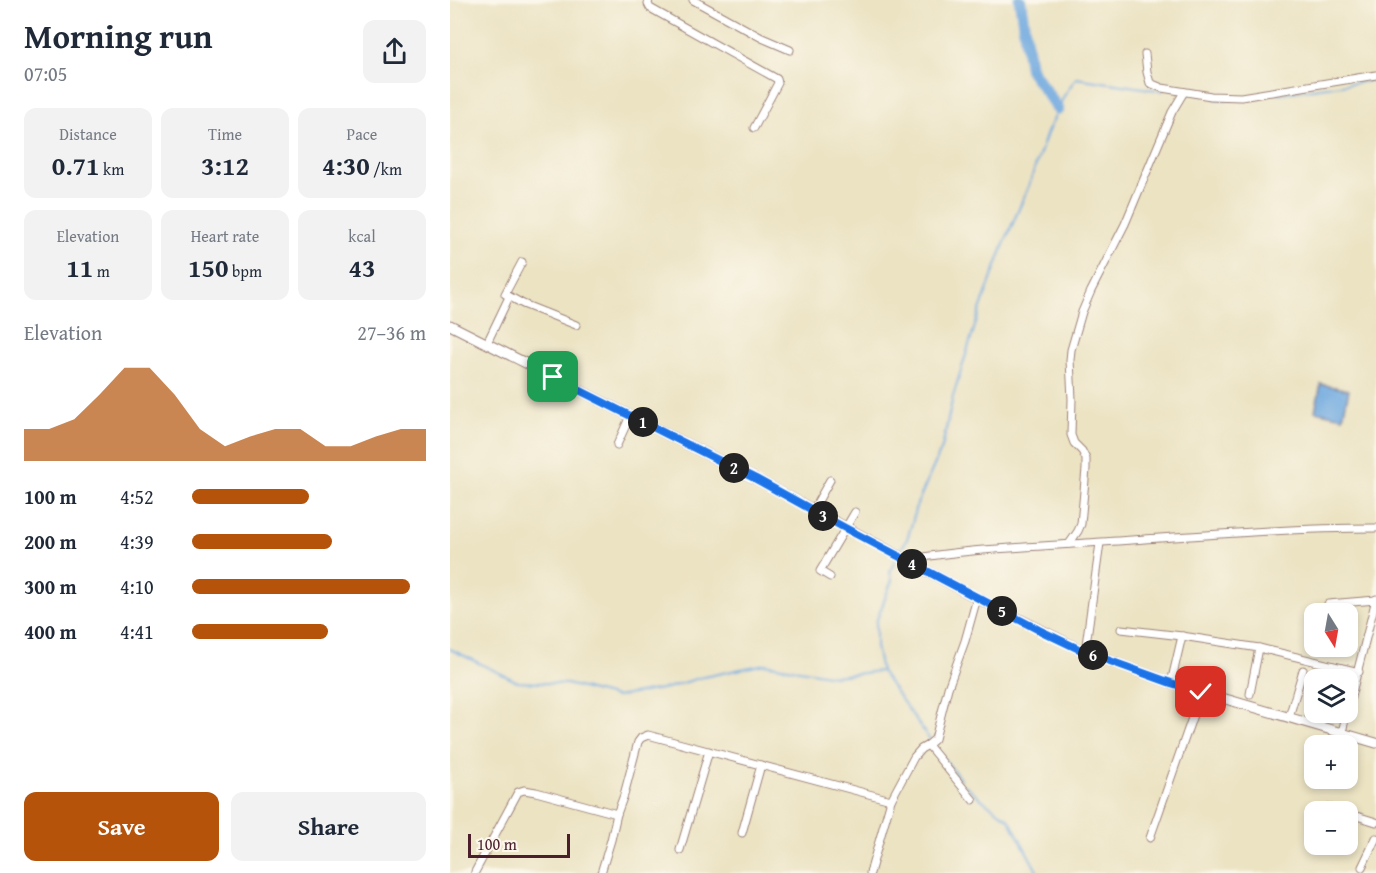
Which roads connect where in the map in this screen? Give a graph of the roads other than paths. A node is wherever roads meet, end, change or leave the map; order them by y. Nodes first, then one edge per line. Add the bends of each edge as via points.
1 (649, 0) edge
2 (693, 0) edge
3 (790, 50) dead end
4 (1145, 54) dead end
5 (1376, 75) edge
6 (1184, 92) junction
7 (753, 128) dead end
8 (522, 262) dead end
9 (509, 297) junction
10 (450, 325) edge
11 (576, 325) dead end
12 (487, 343) junction
13 (630, 416) junction
14 (616, 445) dead end
15 (830, 480) dead end
16 (813, 510) junction
17 (855, 512) dead end
18 (845, 528) junction
19 (1376, 528) edge
20 (1101, 543) junction
21 (1069, 544) junction
22 (901, 558) junction
23 (830, 577) dead end
24 (977, 598) junction
25 (1376, 599) edge
26 (1338, 603) edge
27 (1121, 629) dead end
28 (1182, 636) junction
29 (1259, 648) junction
30 (1085, 652) junction
31 (1303, 670) dead end
32 (1359, 672) junction
33 (1171, 683) junction
34 (1201, 692) junction
35 (1250, 694) dead end
36 (1289, 717) junction
37 (1342, 732) junction
38 (1376, 743) edge
39 (928, 745) junction
40 (709, 751) junction
41 (762, 765) junction
42 (891, 800) junction
43 (973, 800) dead end
44 (617, 814) junction
45 (1358, 816) edge
46 (1376, 822) edge
47 (742, 834) dead end
48 (1149, 838) dead end
49 (1376, 838) edge
50 (680, 850) dead end
51 (1362, 867) dead end
52 (475, 872) edge
53 (601, 873) edge
54 (870, 873) edge

1 - 7 street via 650,8 777,79
2 - 3 street
4 - 6 street via 1150,83
5 - 6 street via 1241,97
6 - 21 street via 1096,280 1075,334 1070,360 1070,423 1074,443 1086,459 1086,469 1081,524
8 - 9 street via 505,294
9 - 11 street
9 - 12 street
10 - 12 main road
12 - 13 main road
13 - 14 street
13 - 16 main road
15 - 16 street
16 - 18 main road
17 - 18 street
18 - 22 main road
18 - 23 street via 820,571
19 - 20 street
20 - 21 street
20 - 30 street
21 - 22 street
22 - 24 main road
24 - 30 main road
24 - 39 street via 935,739
25 - 26 street
25 - 32 street
27 - 28 street
28 - 29 street
28 - 33 street
29 - 32 street
29 - 35 street
30 - 33 main road
31 - 36 street
32 - 37 street
33 - 34 main road
34 - 36 main road
34 - 48 street
36 - 37 main road
37 - 38 main road
39 - 42 street via 914,757
39 - 43 street
40 - 41 street
40 - 44 street via 648,735 641,738
40 - 50 street
41 - 42 street
41 - 47 street
42 - 54 street
44 - 52 street via 536,792 518,792
44 - 53 street
45 - 46 street
49 - 51 street

